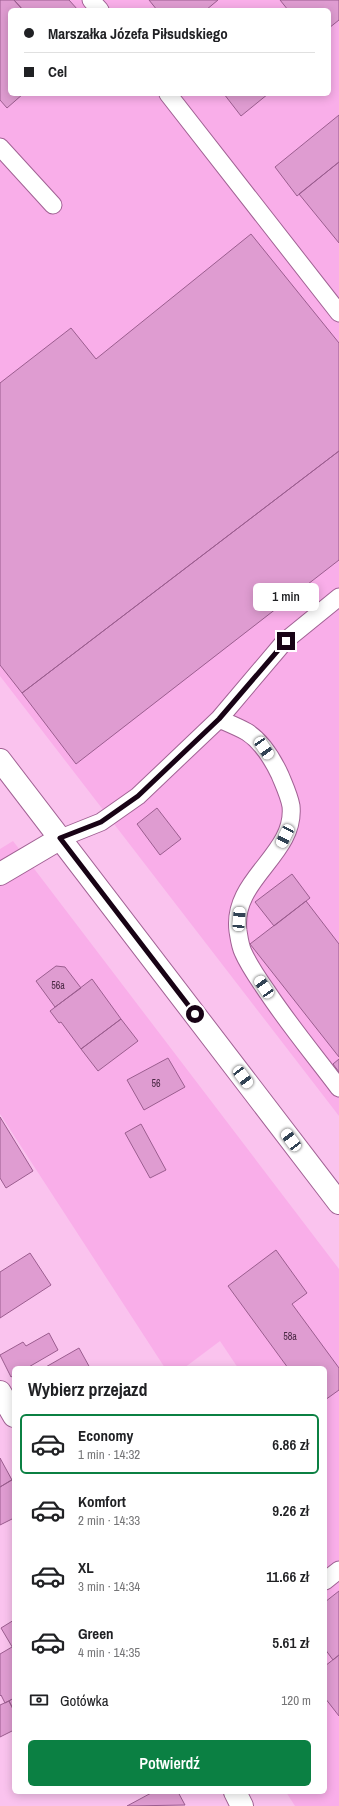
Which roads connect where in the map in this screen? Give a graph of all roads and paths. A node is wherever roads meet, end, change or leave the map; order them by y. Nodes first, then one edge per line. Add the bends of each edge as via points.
1 (91, 0) edge
2 (98, 8) edge
3 (170, 96) edge
4 (0, 147) edge
5 (53, 205) dead end
6 (339, 313) edge
7 (339, 597) edge
8 (219, 719) junction
9 (0, 760) edge
10 (60, 838) junction
11 (0, 874) edge
12 (339, 1088) edge
13 (339, 1203) edge
14 (0, 1392) edge
15 (12, 1413) edge
16 (339, 1570) edge
17 (327, 1579) edge
18 (236, 1794) edge
19 (242, 1806) edge

1 - 2 lane
3 - 6 lane
4 - 5 lane
7 - 8 lane via 286,641
8 - 10 lane via 138,796 101,822
8 - 12 lane via 248,732 264,748 286,788 291,807 289,826 280,845 247,889 240,908 238,929 242,951 279,1010
9 - 10 main road
10 - 11 main road
10 - 13 main road
14 - 15 main road
16 - 17 lane
18 - 19 main road

